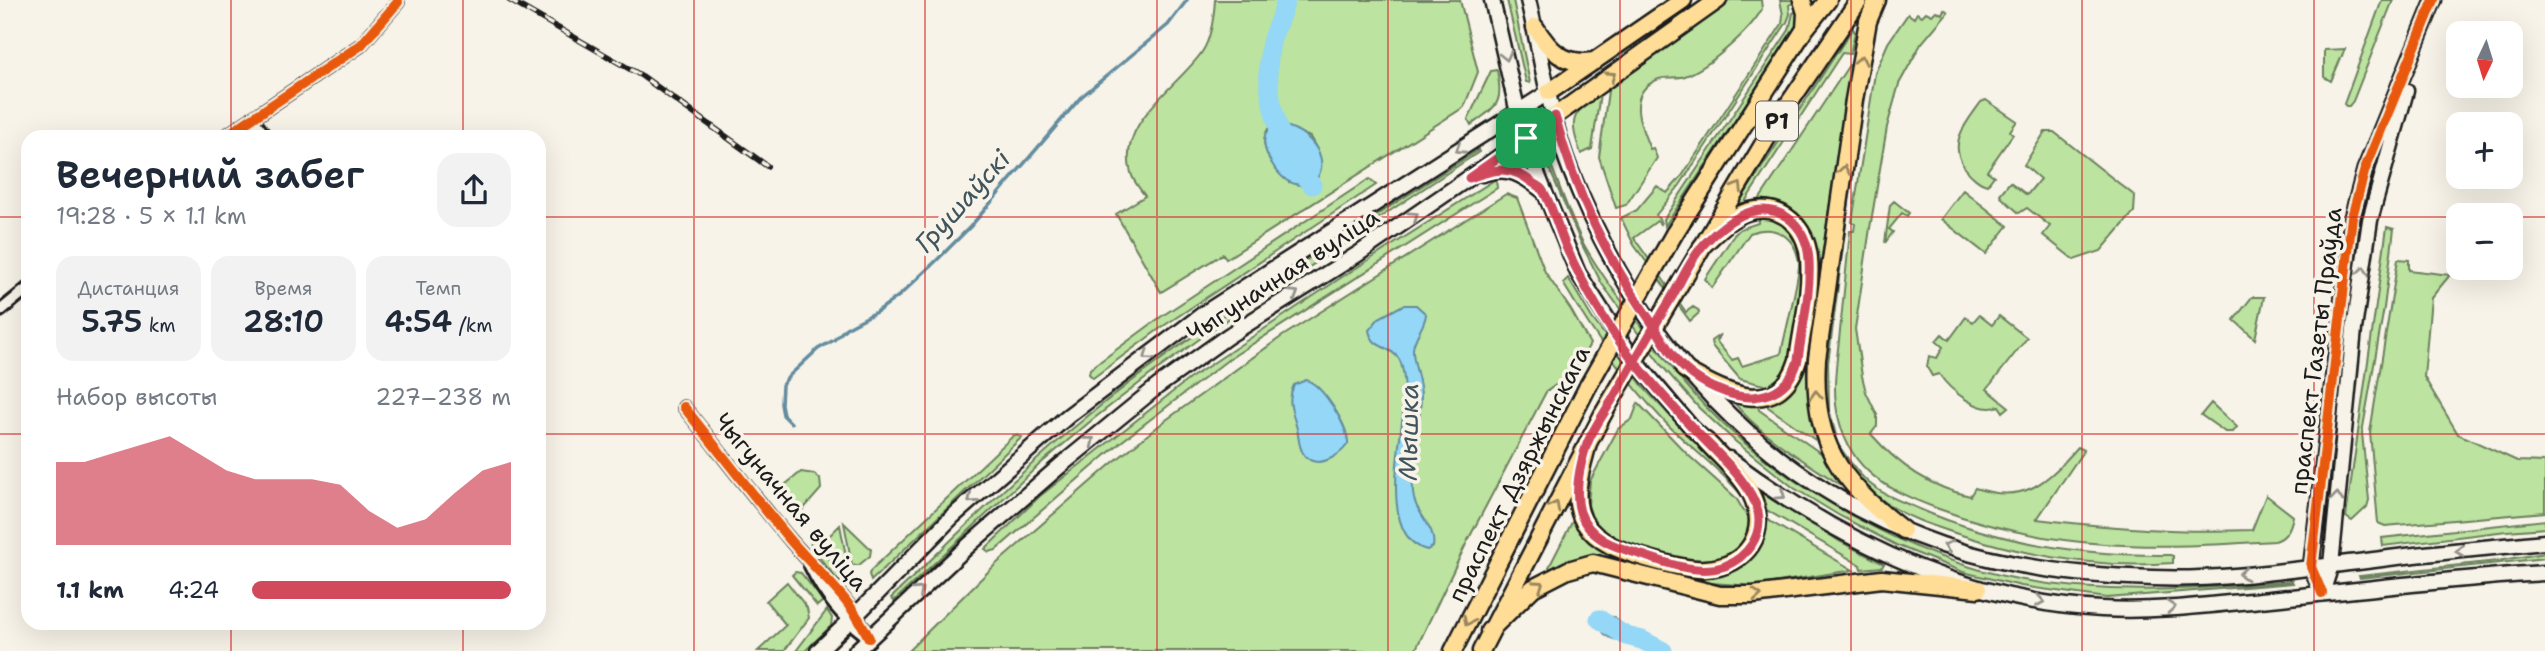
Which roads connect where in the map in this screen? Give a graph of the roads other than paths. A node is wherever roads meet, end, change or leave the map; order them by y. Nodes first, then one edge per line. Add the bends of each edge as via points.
1 (1492, 0) edge
2 (1528, 0) edge
3 (1682, 0) edge
4 (1718, 0) edge
5 (1802, 0) edge
6 (1828, 0) edge
7 (1859, 0) edge
8 (1877, 0) edge
9 (2434, 0) edge
10 (398, 2) dead end
11 (1535, 27) junction
12 (1805, 29) junction
13 (2419, 39) junction
14 (1597, 61) junction
15 (1549, 92) junction
16 (1518, 113) junction
17 (1555, 116) junction
18 (252, 118) junction
19 (235, 130) edge
20 (261, 130) edge
21 (1526, 138) junction
22 (1469, 178) junction
23 (1543, 191) junction
24 (1698, 252) junction
25 (21, 294) edge
26 (0, 311) edge
27 (1684, 369) junction
28 (684, 407) dead end
29 (1706, 441) junction
30 (1588, 443) junction
31 (1903, 530) junction
32 (2545, 542) edge
33 (2330, 565) junction
34 (2311, 567) junction
35 (2545, 573) edge
36 (1978, 589) junction
37 (2322, 593) junction
38 (853, 618) junction
39 (1489, 631) junction
40 (869, 638) junction
41 (818, 651) edge
42 (856, 651) edge
43 (1453, 651) edge
44 (1481, 651) edge

1 -> 16 main road
2 - 11 main road
3 - 14 main road
17 -> 4 main road
5 - 12 main road
6 - 12 main road, праспект Дзяржынскага
24 -> 7 main road, праспект Дзяржынскага / Р1 via 1777,121
31 -> 8 main road via 1863,496 1835,460 1821,428 1816,399 1817,359 1854,100 1868,22
9 - 13 main road, праспект Газеты Праўда
10 - 18 street via 361,45
11 - 14 main road via 1551,51 1563,58
11 - 15 main road
12 -> 43 main road, праспект Дзяржынскага, bridge via 1674,234 1588,386
33 -> 13 main road, праспект Газеты Праўда via 2370,220
13 - 34 main road, праспект Газеты Праўда via 2365,169 2352,217
14 - 15 main road
15 - 16 main road, Чыгуначная вуліца
15 - 17 main road
16 - 21 main road
16 -> 38 main road, Чыгуначная вуліца via 1203,314 1088,400 952,517
17 - 21 main road, Чыгуначная вуліца
17 - 27 main road via 1568,165 1605,249
18 - 19 street
18 - 20 street
21 - 22 main road, Чыгуначная вуліца
21 - 23 main road
22 - 23 main road via 1492,170 1514,170
40 -> 22 main road, Чыгуначная вуліца via 1029,492 1158,386
23 - 29 main road, Р1 via 1574,264 1606,321
24 - 27 main road via 1726,225 1750,211 1780,213 1799,228 1809,267 1798,360 1785,386 1754,397 1733,395
24 - 30 main road, праспект Дзяржынскага / Р1, bridge
25 - 26 street
27 - 31 main road via 1756,440 1793,468
28 - 38 street, Чыгуначная вуліца via 805,558 821,588
29 - 30 main road, Р1 via 1749,490 1759,523 1746,552 1723,566 1704,569 1613,547 1593,532 1578,500
29 -> 36 main road via 1838,531
39 -> 30 main road, праспект Дзяржынскага
34 -> 31 main road via 2168,578 2096,575 1994,559
32 -> 33 main road
33 - 34 main road
33 - 37 main road, праспект Газеты Праўда
34 - 37 main road, праспект Газеты Праўда
35 - 37 main road
36 -> 37 main road via 2103,609 2226,604
39 -> 36 main road via 1534,588 1568,570 1593,564 1720,595 1770,594 1882,579
38 - 40 street
38 - 41 main road, Чыгуначная вуліца
39 - 44 main road, праспект Дзяржынскага
40 - 42 main road, Чыгуначная вуліца

